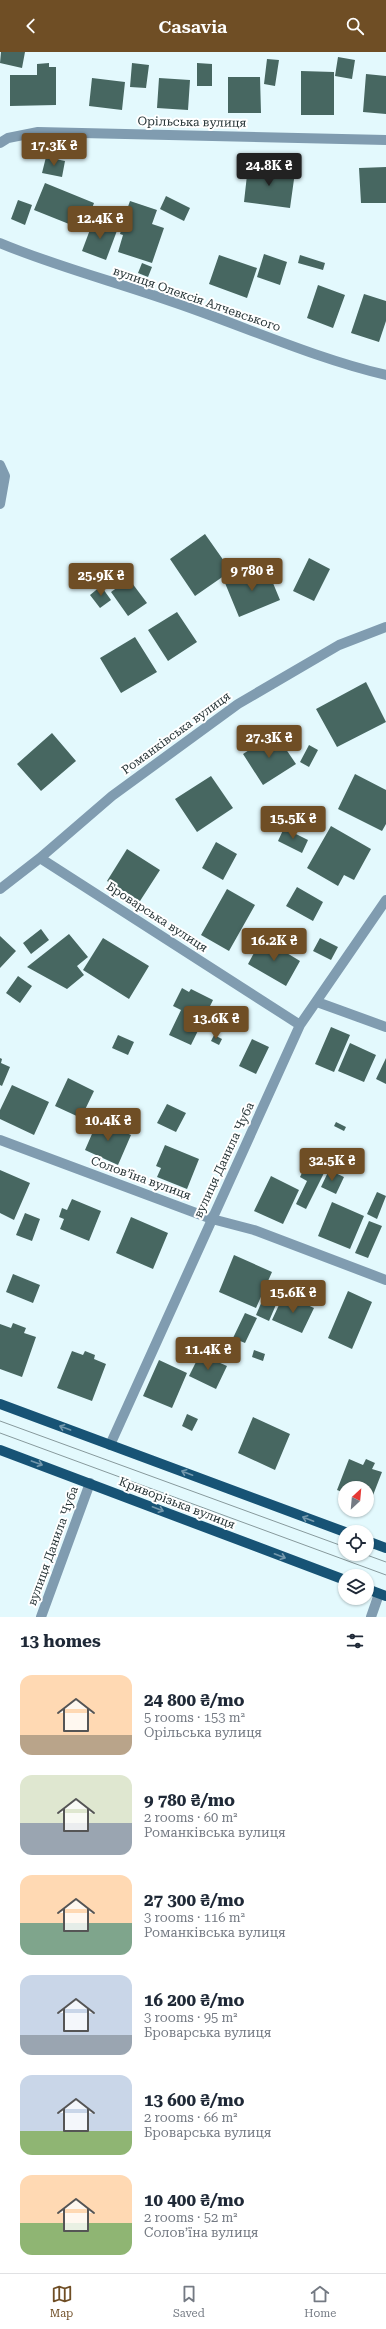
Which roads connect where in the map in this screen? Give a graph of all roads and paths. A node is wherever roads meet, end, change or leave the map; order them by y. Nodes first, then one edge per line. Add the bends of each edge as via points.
1 (386, 140) edge
2 (0, 143) edge
3 (0, 243) edge
4 (386, 375) edge
5 (0, 465) edge
6 (0, 504) edge
7 (386, 627) edge
8 (40, 858) junction
9 (0, 889) edge
10 (386, 900) edge
11 (317, 1002) junction
12 (300, 1024) junction
13 (386, 1027) edge
14 (0, 1140) edge
15 (212, 1218) junction
16 (386, 1280) edge
17 (0, 1404) edge
18 (110, 1445) junction
19 (0, 1450) edge
20 (90, 1483) junction
21 (338, 1529) edge
22 (374, 1544) edge
23 (386, 1548) edge
24 (338, 1577) edge
25 (383, 1595) edge
26 (41, 1617) edge
27 (371, 1617) edge

1 - 2 street, Орільська вулиця via 38,132 8,138
3 - 4 street, вулиця Олексія Алчевського via 41,260 175,302 296,347
5 - 6 street via 5,476
7 - 8 street, Романківська вулиця via 339,645 238,704 112,796
8 - 9 street, Романківська вулиця
8 - 12 street, Броварська вулиця
10 - 11 street, вулиця Данила Чуба
11 - 12 street, вулиця Данила Чуба
11 - 13 street
12 - 15 street, вулиця Данила Чуба
14 - 15 street, Соловʼїна вулиця
15 - 16 street, Соловʼїна вулиця via 254,1230
15 - 18 street, вулиця Данила Чуба
18 -> 17 main road
21 -> 18 main road
19 -> 20 main road, Криворізька вулиця
20 -> 24 main road, Криворізька вулиця
20 - 26 street, вулиця Данила Чуба
22 - 23 main road
25 - 27 street

